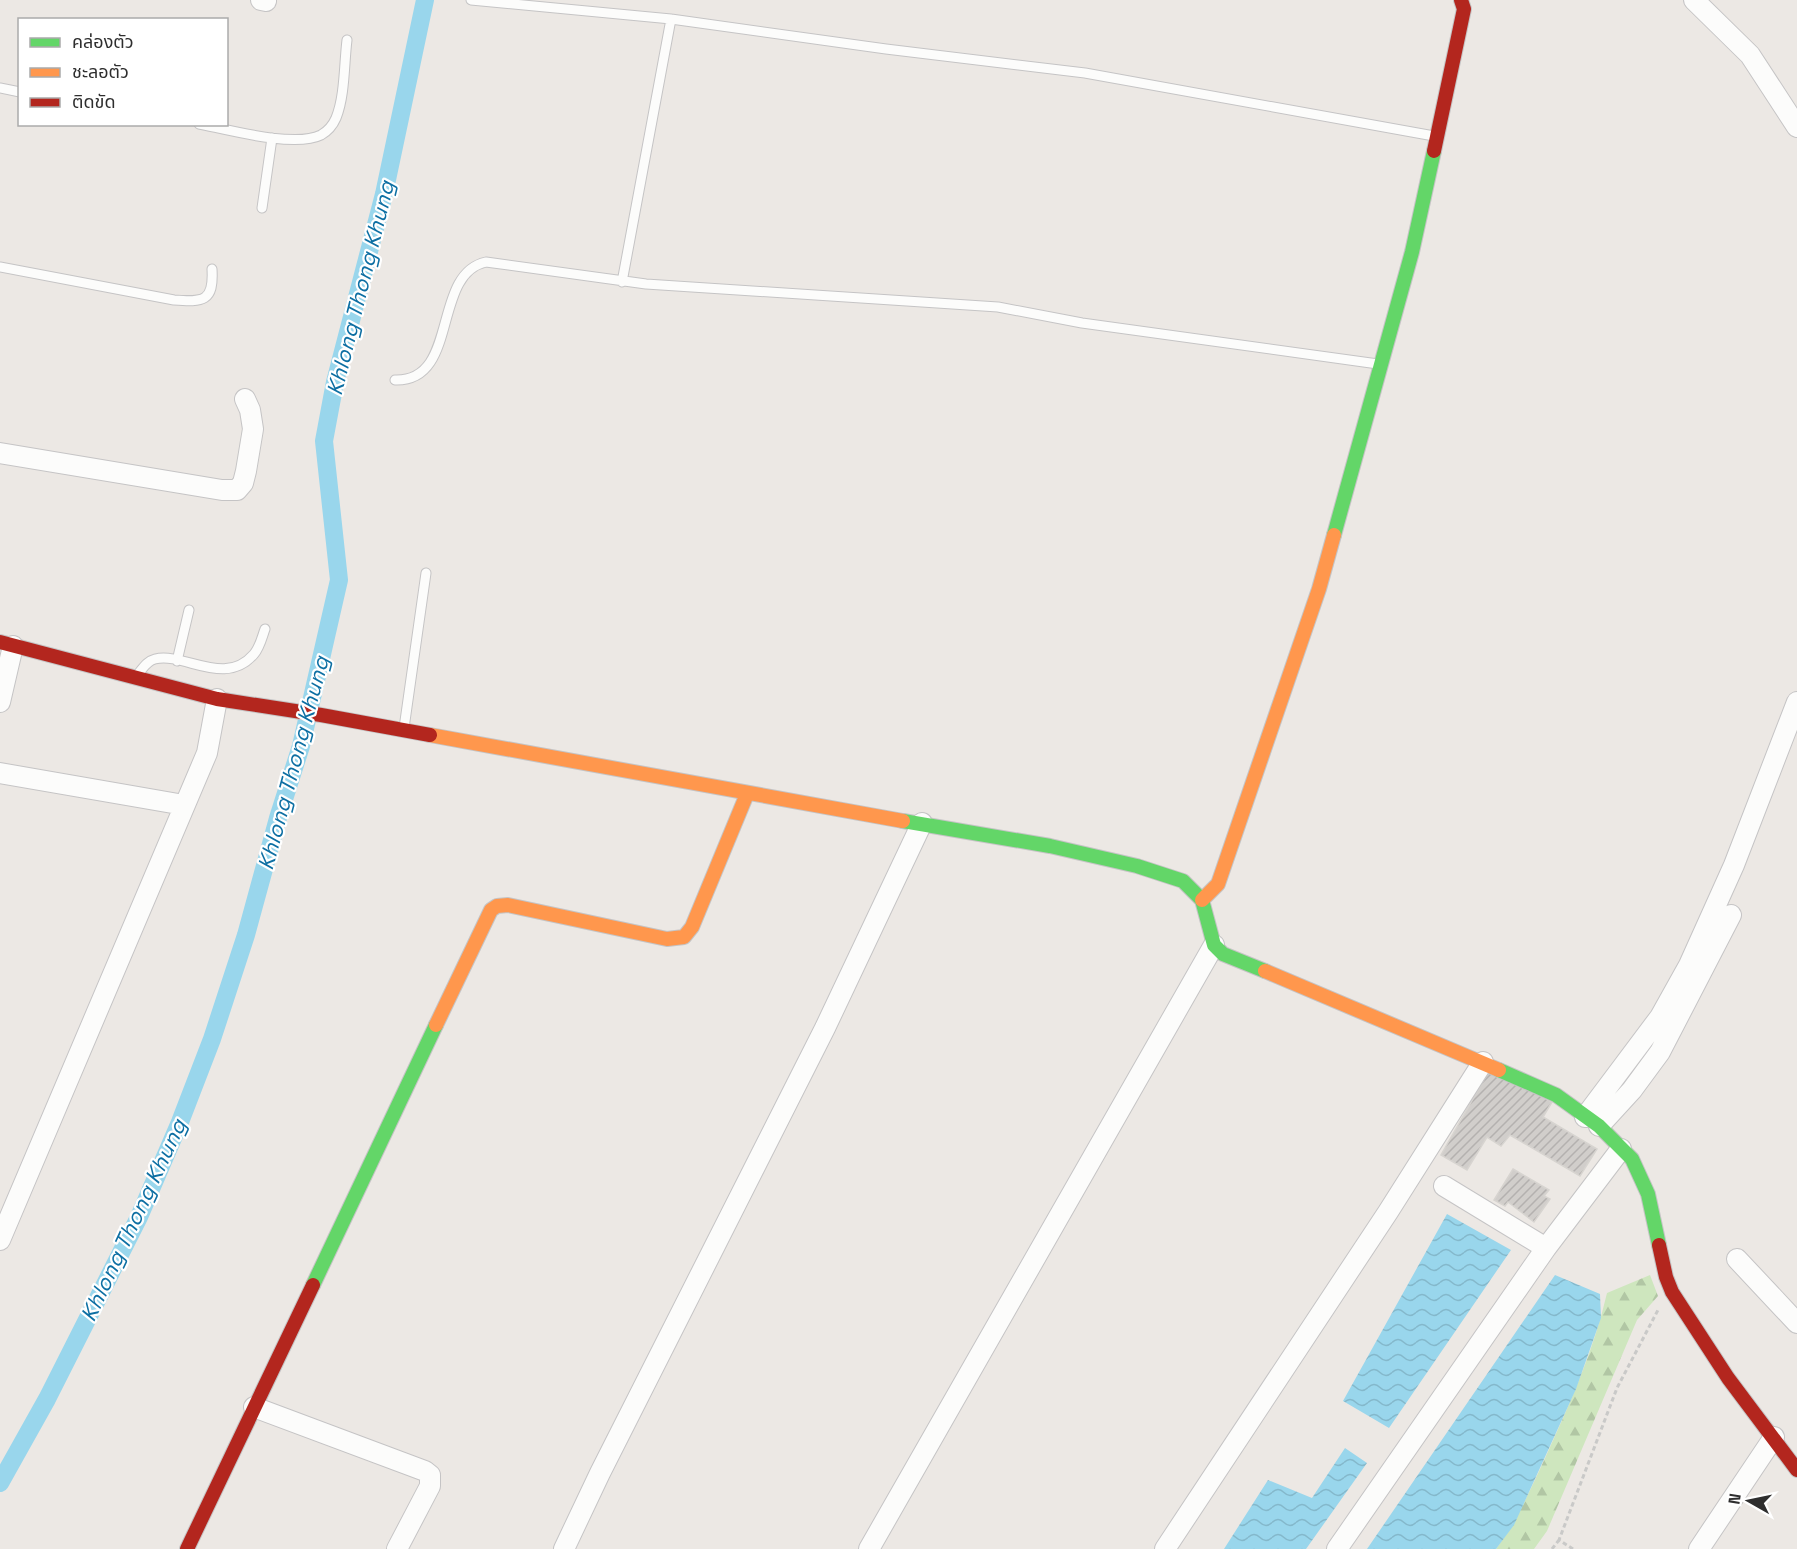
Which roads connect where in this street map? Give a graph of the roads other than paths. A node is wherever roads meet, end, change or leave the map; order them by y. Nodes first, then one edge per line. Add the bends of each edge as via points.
1 (471, 0) edge
2 (1461, 0) edge
3 (1694, 0) edge
4 (671, 19) junction
5 (346, 40) dead end
6 (0, 88) edge
7 (18, 92) edge
8 (209, 126) edge
9 (1797, 127) edge
10 (1437, 136) junction
11 (272, 138) junction
12 (262, 208) dead end
13 (0, 267) edge
14 (212, 269) dead end
15 (622, 282) junction
16 (1380, 365) junction
17 (395, 380) dead end
18 (245, 399) dead end
19 (0, 453) edge
20 (426, 573) dead end
21 (189, 610) dead end
22 (266, 629) dead end
23 (7, 644) edge
24 (177, 661) junction
25 (135, 679) junction
26 (218, 699) junction
27 (0, 702) edge
28 (1797, 702) edge
29 (404, 731) junction
30 (0, 773) edge
31 (747, 794) junction
32 (184, 806) junction
33 (922, 823) junction
34 (1202, 900) junction
35 (1731, 915) dead end
36 (1214, 945) junction
37 (1483, 1062) junction
38 (1592, 1122) junction
39 (1621, 1149) junction
40 (1444, 1186) dead end
41 (0, 1240) edge
42 (1546, 1248) junction
43 (1737, 1259) dead end
44 (1797, 1323) edge
45 (254, 1407) junction
46 (1774, 1437) junction
47 (1794, 1457) edge
48 (187, 1549) edge
49 (398, 1549) edge
50 (564, 1549) edge
51 (869, 1549) edge
52 (1165, 1549) edge
53 (1337, 1549) edge
54 (1699, 1549) edge

1 - 4 lane
2 - 10 street via 1464,9
3 - 9 street via 1750,55
4 - 10 lane via 1085,73
4 - 15 lane
5 - 11 lane via 339,106 329,129 308,139
6 - 7 lane
8 - 11 lane
10 - 16 street via 1412,252
11 - 12 lane
13 - 14 lane via 196,302 206,297 213,285
15 - 16 lane via 998,307 1082,323
15 - 17 lane via 478,264 469,269 456,287 438,347 428,364 414,377
16 - 34 street via 1319,589 1218,884
18 - 19 street via 253,429 245,477 237,490
20 - 29 lane
21 - 24 lane
22 - 24 lane via 253,655 233,667 220,669
23 - 25 street
23 - 27 street
24 - 25 lane via 155,659 145,664
25 - 26 street
26 - 29 street
26 - 32 street via 207,753
28 - 38 street via 1734,866 1689,965
29 - 31 street
30 - 32 street
31 - 33 street
31 - 45 street via 692,927 684,937 667,939 508,905 491,910
32 - 41 street
33 - 34 street via 1137,866 1184,881
33 - 50 street via 825,1028
34 - 36 street
35 - 38 street via 1660,1052 1632,1090
36 - 37 street via 1223,954
36 - 51 street
37 - 38 street via 1556,1095
37 - 52 street
38 - 39 street
39 - 42 street
39 - 46 street via 1632,1159 1648,1194 1671,1292 1728,1378
40 - 42 street
42 - 53 street
43 - 44 street
45 - 48 street
45 - 49 street via 430,1475 430,1486
46 - 47 street
46 - 54 street

